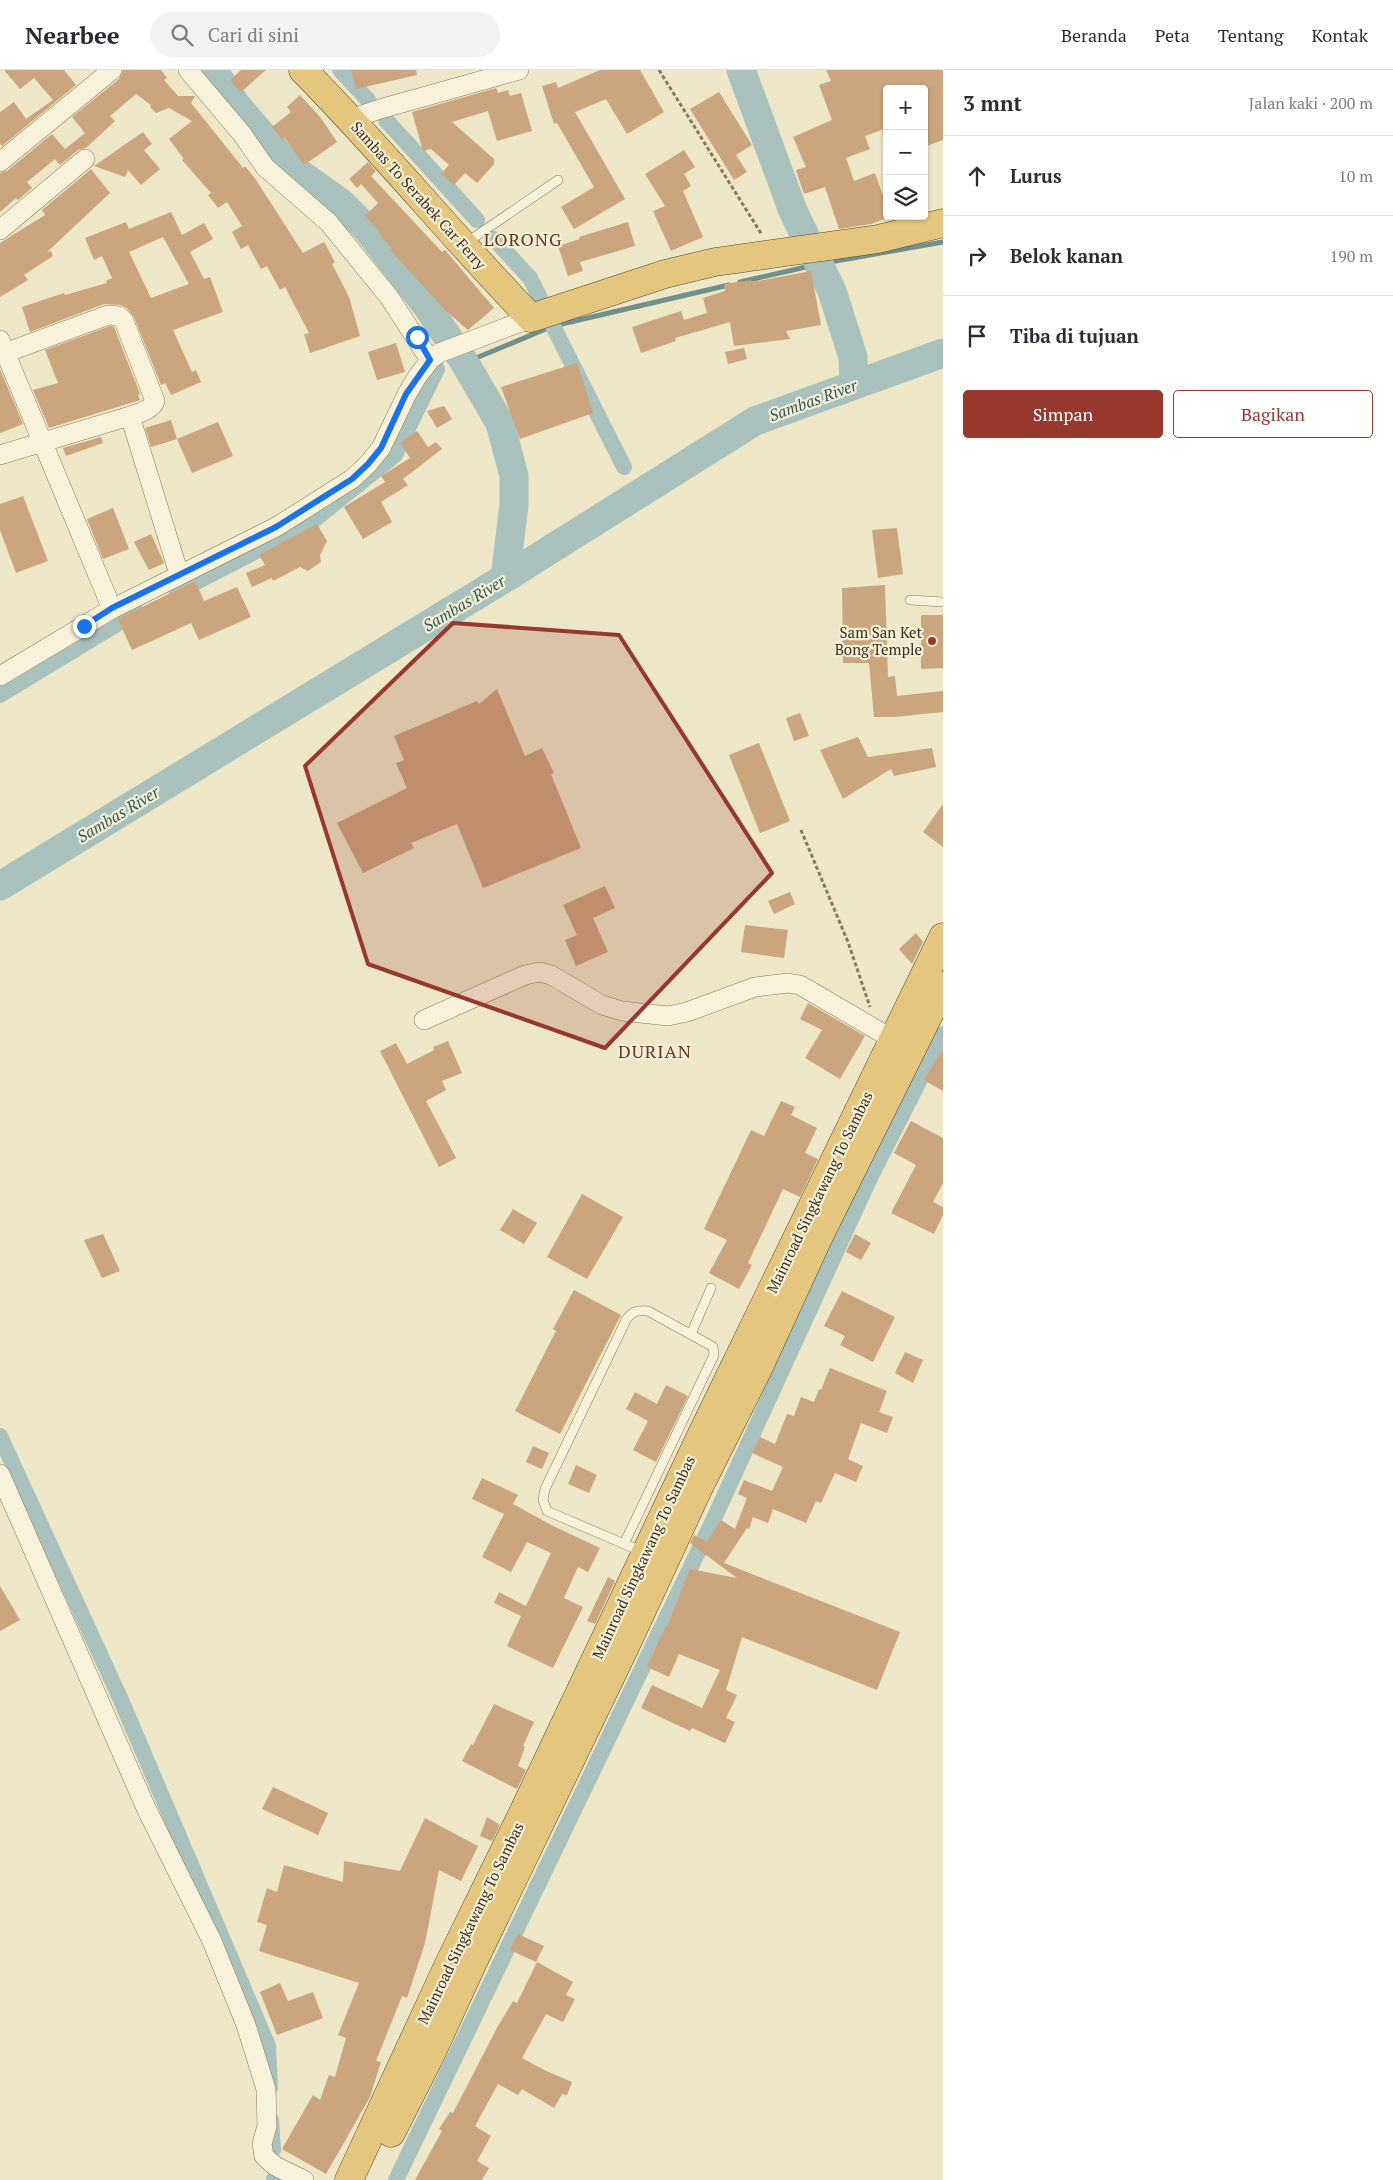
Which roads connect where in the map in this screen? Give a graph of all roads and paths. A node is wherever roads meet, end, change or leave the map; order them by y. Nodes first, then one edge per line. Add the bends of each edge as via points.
1 (112, 70) edge
2 (188, 70) edge
3 (303, 70) edge
4 (519, 70) edge
5 (659, 70) edge
6 (351, 119) junction
7 (85, 159) dead end
8 (0, 162) edge
9 (558, 180) dead end
10 (943, 223) edge
11 (1, 227) edge
12 (462, 246) junction
13 (769, 254) junction
14 (531, 318) junction
15 (2, 347) edge
16 (435, 357) junction
17 (130, 416) junction
18 (42, 442) junction
19 (0, 454) edge
20 (180, 574) junction
21 (910, 600) dead end
22 (943, 602) edge
23 (112, 608) junction
24 (0, 676) edge
25 (801, 830) dead end
26 (943, 938) edge
27 (943, 986) edge
28 (424, 1020) dead end
29 (886, 1036) junction
30 (711, 1288) dead end
31 (691, 1334) junction
32 (749, 1364) junction
33 (704, 1402) junction
34 (0, 1474) edge
35 (635, 1549) junction
36 (304, 2180) edge
37 (349, 2180) edge
38 (369, 2180) edge

1 - 8 street
2 - 16 street via 265,166 329,223
3 - 6 highway, Sambas To Serabek Car Ferry
4 - 6 street
5 - 13 path via 762,236
6 - 12 highway, Sambas To Serabek Car Ferry
7 - 11 street
9 - 12 lane
10 - 13 highway via 878,239
12 - 14 highway, Sambas To Serabek Car Ferry
13 - 14 highway via 665,274
14 - 16 street
15 - 17 street via 108,315 119,316 124,321 155,401 154,405
15 - 18 street
16 - 20 street via 406,394 381,448 352,479 276,527
17 - 18 street
17 - 20 street
18 - 19 street
18 - 23 street
20 - 23 street
21 - 22 lane
23 - 24 street
25 - 29 path
26 - 29 highway, Mainroad Singkawang To Sambas
27 - 32 highway, Mainroad Singkawang To Sambas via 819,1236
28 - 29 street via 525,975 539,972 551,975 602,1005 622,1011 668,1016 754,987 777,983 800,985
29 - 32 highway, Mainroad Singkawang To Sambas
30 - 31 lane
31 - 33 lane via 714,1350
31 - 35 lane via 648,1311 638,1310 630,1314 545,1489 543,1500 548,1510
32 - 33 highway, Mainroad Singkawang To Sambas
32 - 38 highway, Mainroad Singkawang To Sambas via 698,1489 625,1647
33 - 35 highway, Mainroad Singkawang To Sambas
34 - 36 street via 146,1808 212,1941 246,2025 266,2089 264,2156 275,2166
35 - 37 highway, Mainroad Singkawang To Sambas via 522,1815

